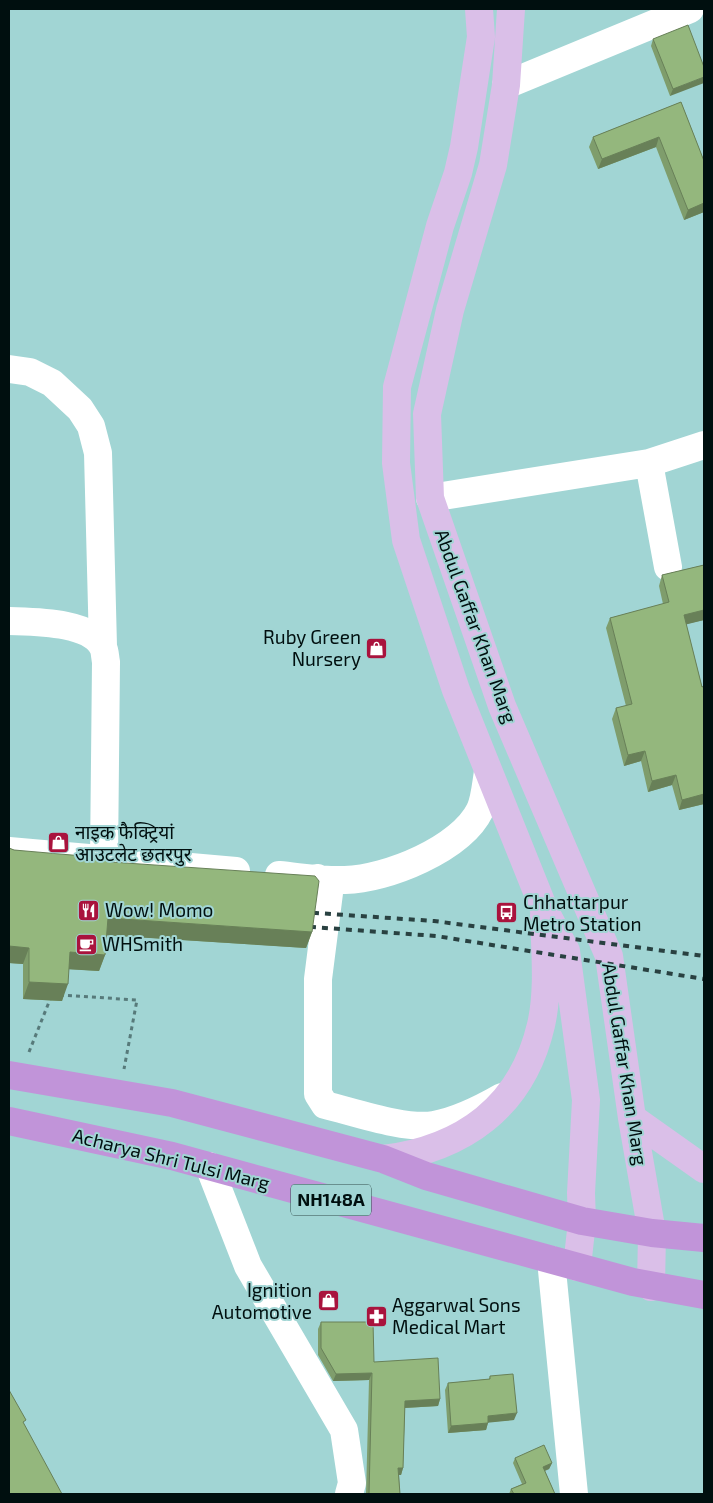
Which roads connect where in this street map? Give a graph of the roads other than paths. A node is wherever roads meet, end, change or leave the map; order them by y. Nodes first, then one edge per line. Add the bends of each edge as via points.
1 (479, 9) edge
2 (511, 9) edge
3 (690, 9) edge
4 (506, 86) junction
5 (9, 369) edge
6 (704, 445) edge
7 (649, 463) junction
8 (430, 498) junction
9 (668, 567) dead end
10 (9, 621) edge
11 (103, 646) junction
12 (488, 772) junction
13 (9, 851) edge
14 (104, 860) junction
15 (317, 878) junction
16 (544, 909) junction
17 (18, 1066) edge
18 (511, 1092) junction
19 (632, 1118) junction
20 (9, 1122) edge
21 (383, 1159) junction
22 (209, 1166) junction
23 (704, 1169) edge
24 (582, 1220) junction
25 (652, 1233) junction
26 (704, 1238) edge
27 (550, 1260) junction
28 (577, 1268) junction
29 (651, 1287) junction
30 (704, 1295) edge
31 (350, 1494) edge
32 (574, 1494) edge

1 - 12 main road, Abdul Gaffar Khan Marg via 481,37 464,147 397,387 396,463 406,540 456,690
2 - 4 main road, Abdul Gaffar Khan Marg
3 - 4 street
4 - 8 main road, Abdul Gaffar Khan Marg via 493,165 450,310 427,414
5 - 11 street via 30,372 52,383 80,409 90,426 98,453
6 - 7 street
7 - 8 street
7 - 9 street
8 - 19 main road, Abdul Gaffar Khan Marg via 502,706 609,956
10 - 11 street via 52,623 77,629 92,634
11 - 14 street via 106,662
12 - 15 street via 480,810 459,837 436,853 381,874 346,880
12 - 16 main road, Abdul Gaffar Khan Marg
13 - 14 street
14 - 15 street
15 - 18 street via 329,893 317,992 318,1094 325,1105 412,1125 434,1125 480,1109
16 - 18 main road via 546,978 541,1024 528,1063
16 - 24 main road, Abdul Gaffar Khan Marg via 566,951 586,1100
17 - 21 highway, NH148A
18 - 21 main road via 495,1110 454,1140 424,1152
19 - 23 main road
19 - 25 main road, Abdul Gaffar Khan Marg
20 - 22 highway, Acharya Shri Tulsi Marg / NH148A
21 - 24 highway, NH148A via 426,1176
22 - 27 highway, Acharya Shri Tulsi Marg / NH148A
22 - 31 street via 248,1266 344,1430 352,1483
24 - 25 highway, NH148A
24 - 28 main road, Abdul Gaffar Khan Marg
25 - 26 highway, NH148A
25 - 29 main road, Abdul Gaffar Khan Marg
27 - 28 highway, Acharya Shri Tulsi Marg / NH148A
27 - 32 street
28 - 29 highway, Acharya Shri Tulsi Marg / NH148A
29 - 30 highway, NH148A

